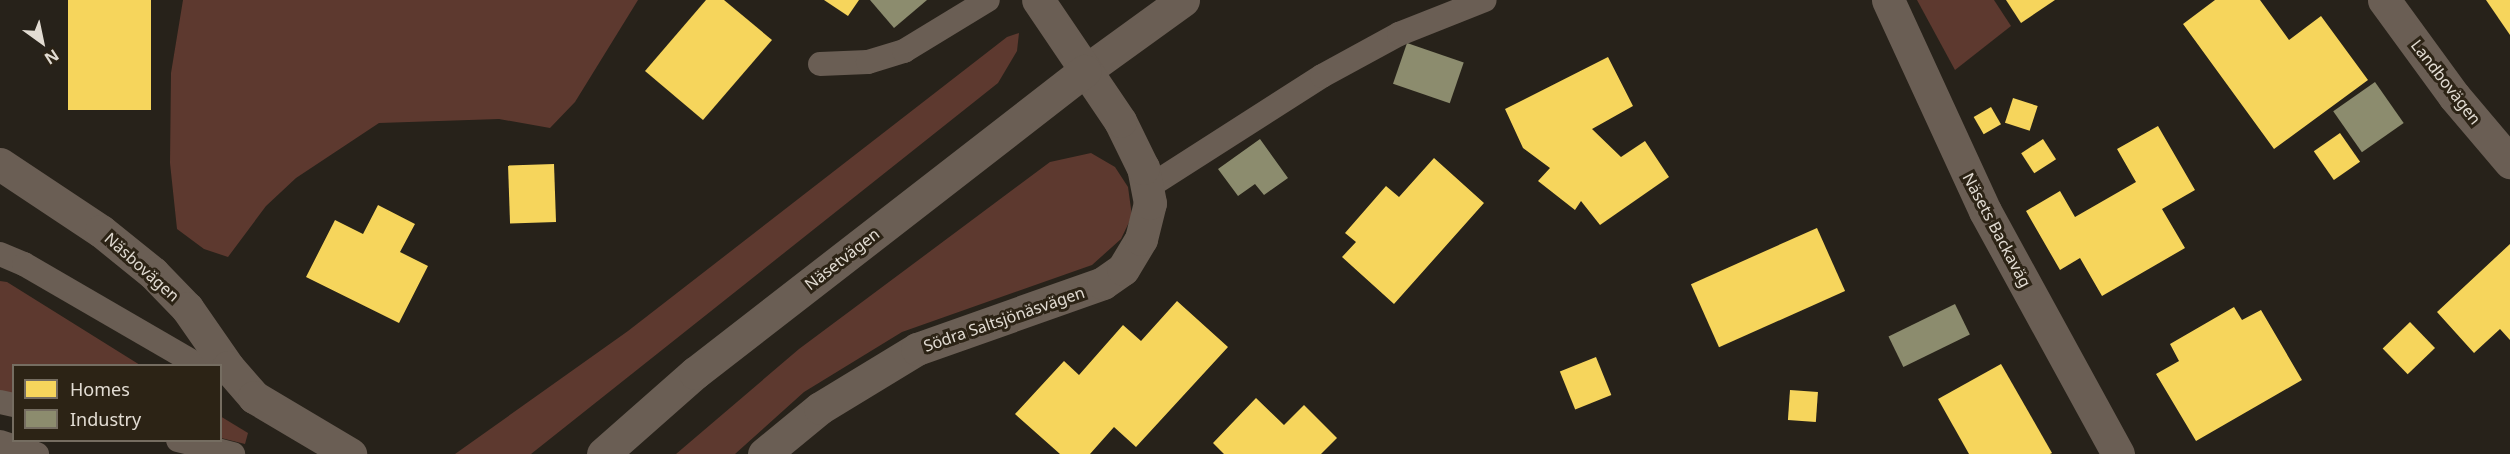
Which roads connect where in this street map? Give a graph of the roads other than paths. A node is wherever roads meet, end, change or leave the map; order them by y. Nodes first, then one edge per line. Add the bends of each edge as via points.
1 (988, 0) edge
2 (1038, 0) edge
3 (1183, 0) edge
4 (1485, 0) edge
5 (1888, 0) edge
6 (2384, 0) edge
7 (820, 64) dead end
8 (1085, 71) junction
9 (2510, 162) edge
10 (0, 164) edge
11 (1147, 188) junction
12 (0, 254) edge
13 (196, 364) edge
14 (222, 378) edge
15 (254, 397) junction
16 (0, 442) edge
17 (182, 442) edge
18 (345, 453) edge
19 (37, 454) edge
20 (233, 454) edge
21 (603, 454) edge
22 (764, 454) edge
23 (2118, 454) edge

1 - 7 lane via 904,51 868,62
2 - 8 street, Södra Saltsjönäsvägen
3 - 8 street, Näsetvägen
4 - 11 lane via 1399,34 1322,76
5 - 23 street, Näsets Backaväg via 1985,211
6 - 9 street, Landbovägen via 2454,96
8 - 11 street, Södra Saltsjönäsvägen via 1120,121 1143,168
8 - 21 street, Näsetvägen via 704,366
10 - 15 street, Näsbovägen via 101,231 153,273 187,308
11 - 22 street, Södra Saltsjönäsvägen via 1150,203 1141,239 1123,268 1103,284 917,350 820,408
12 - 13 lane
14 - 15 lane
15 - 18 street, Näsbovägen
16 - 19 lane
17 - 20 lane

